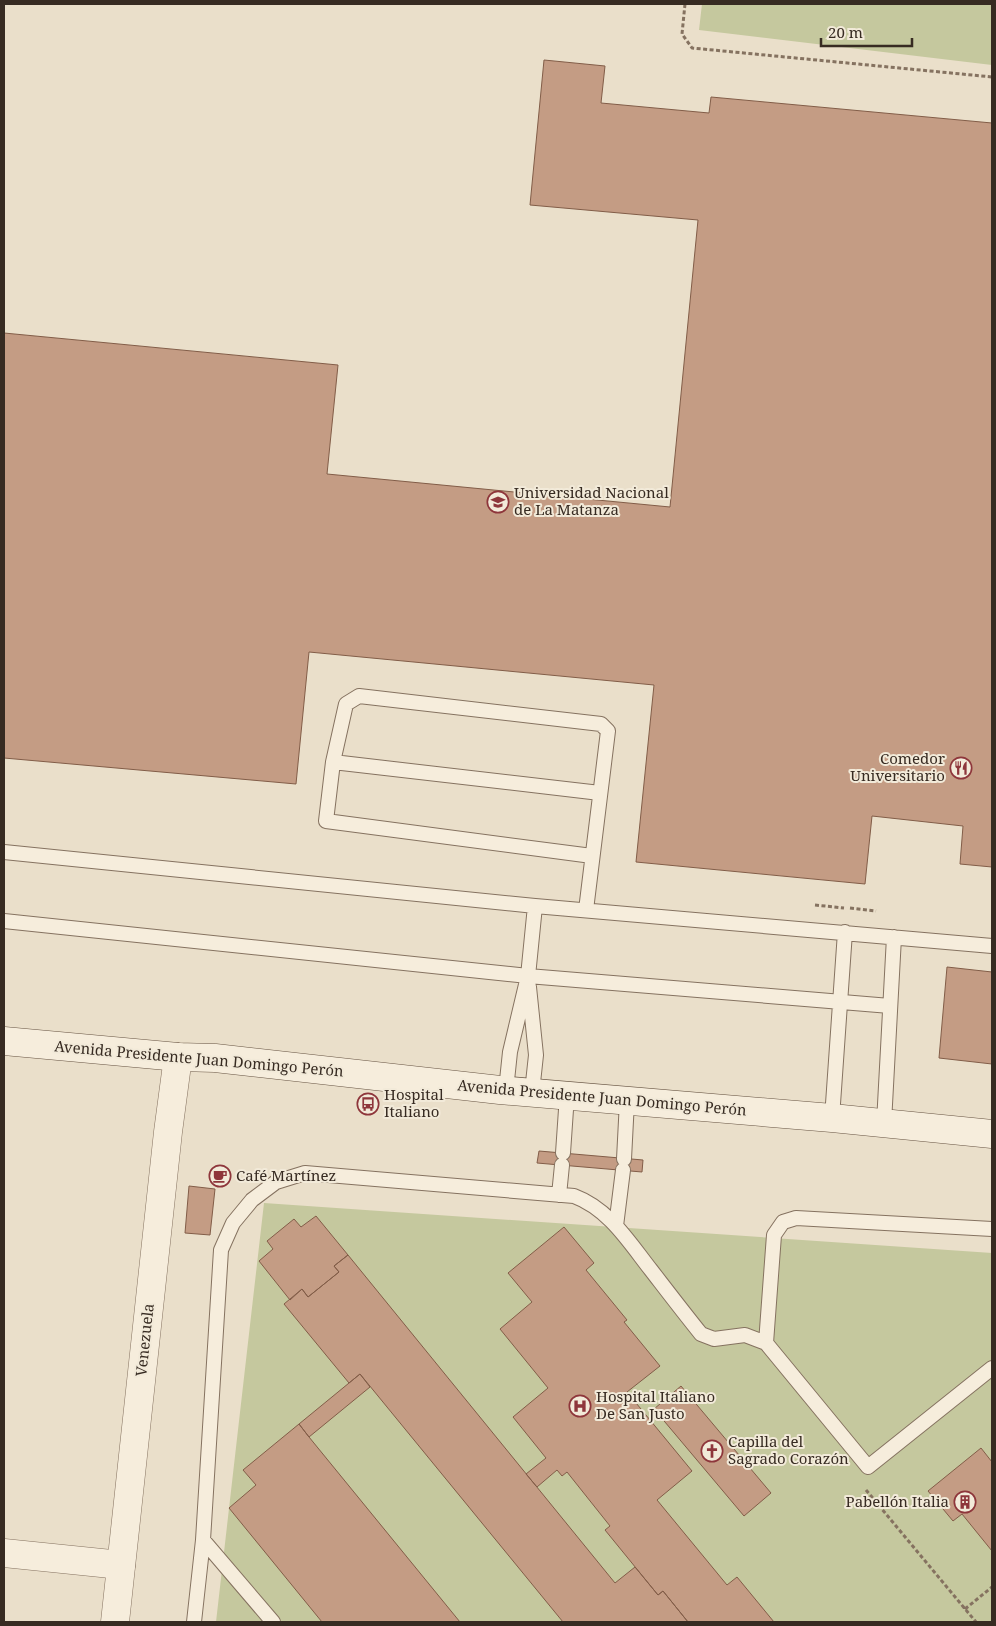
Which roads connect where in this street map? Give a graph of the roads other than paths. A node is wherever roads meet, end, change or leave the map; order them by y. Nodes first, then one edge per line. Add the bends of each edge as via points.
1 (333, 762) junction
2 (600, 793) junction
3 (4, 852) edge
4 (592, 856) junction
5 (535, 906) junction
6 (586, 910) junction
7 (4, 921) edge
8 (845, 932) junction
9 (894, 937) junction
10 (992, 946) edge
11 (528, 976) junction
12 (840, 1002) junction
13 (890, 1006) junction
14 (4, 1041) edge
15 (178, 1057) junction
16 (519, 1091) junction
17 (567, 1095) junction
18 (627, 1101) junction
19 (832, 1118) junction
20 (884, 1123) junction
21 (992, 1134) edge
22 (559, 1195) junction
23 (616, 1226) junction
24 (992, 1229) edge
25 (766, 1343) junction
26 (992, 1368) edge
27 (203, 1540) junction
28 (4, 1553) edge
29 (121, 1564) junction
30 (115, 1622) edge
31 (194, 1622) edge
32 (273, 1622) edge

1 - 2 lane
1 - 2 lane via 346,704 359,696 601,724 608,731
1 - 4 lane via 326,821
2 - 4 lane
3 - 5 lane
4 - 6 lane
5 - 6 lane
5 - 11 lane
6 - 8 lane
7 - 11 lane
8 - 9 lane
8 - 12 lane
9 - 10 lane
9 - 13 lane
11 - 12 lane
11 - 16 lane via 510,1052
11 - 16 lane via 536,1055
12 - 13 lane
12 - 19 lane
13 - 20 lane
14 - 15 main road, Avenida Presidente Juan Domingo Perón
15 - 16 main road, Avenida Presidente Juan Domingo Perón via 214,1058
15 - 29 main road, Venezuela
16 - 17 main road, Avenida Presidente Juan Domingo Perón
17 - 18 main road, Avenida Presidente Juan Domingo Perón
17 - 22 lane
18 - 19 main road, Avenida Presidente Juan Domingo Perón
18 - 23 lane
19 - 20 main road, Avenida Presidente Juan Domingo Perón
20 - 21 main road, Avenida Presidente Juan Domingo Perón
22 - 23 lane via 586,1201
22 - 27 lane via 305,1173 276,1182 252,1200 232,1222 221,1250
23 - 25 lane via 701,1334 714,1339 745,1335
24 - 25 lane via 796,1218 783,1222 774,1235
25 - 26 lane via 868,1466
27 - 31 lane
27 - 32 lane
28 - 29 main road
29 - 30 main road, Venezuela

